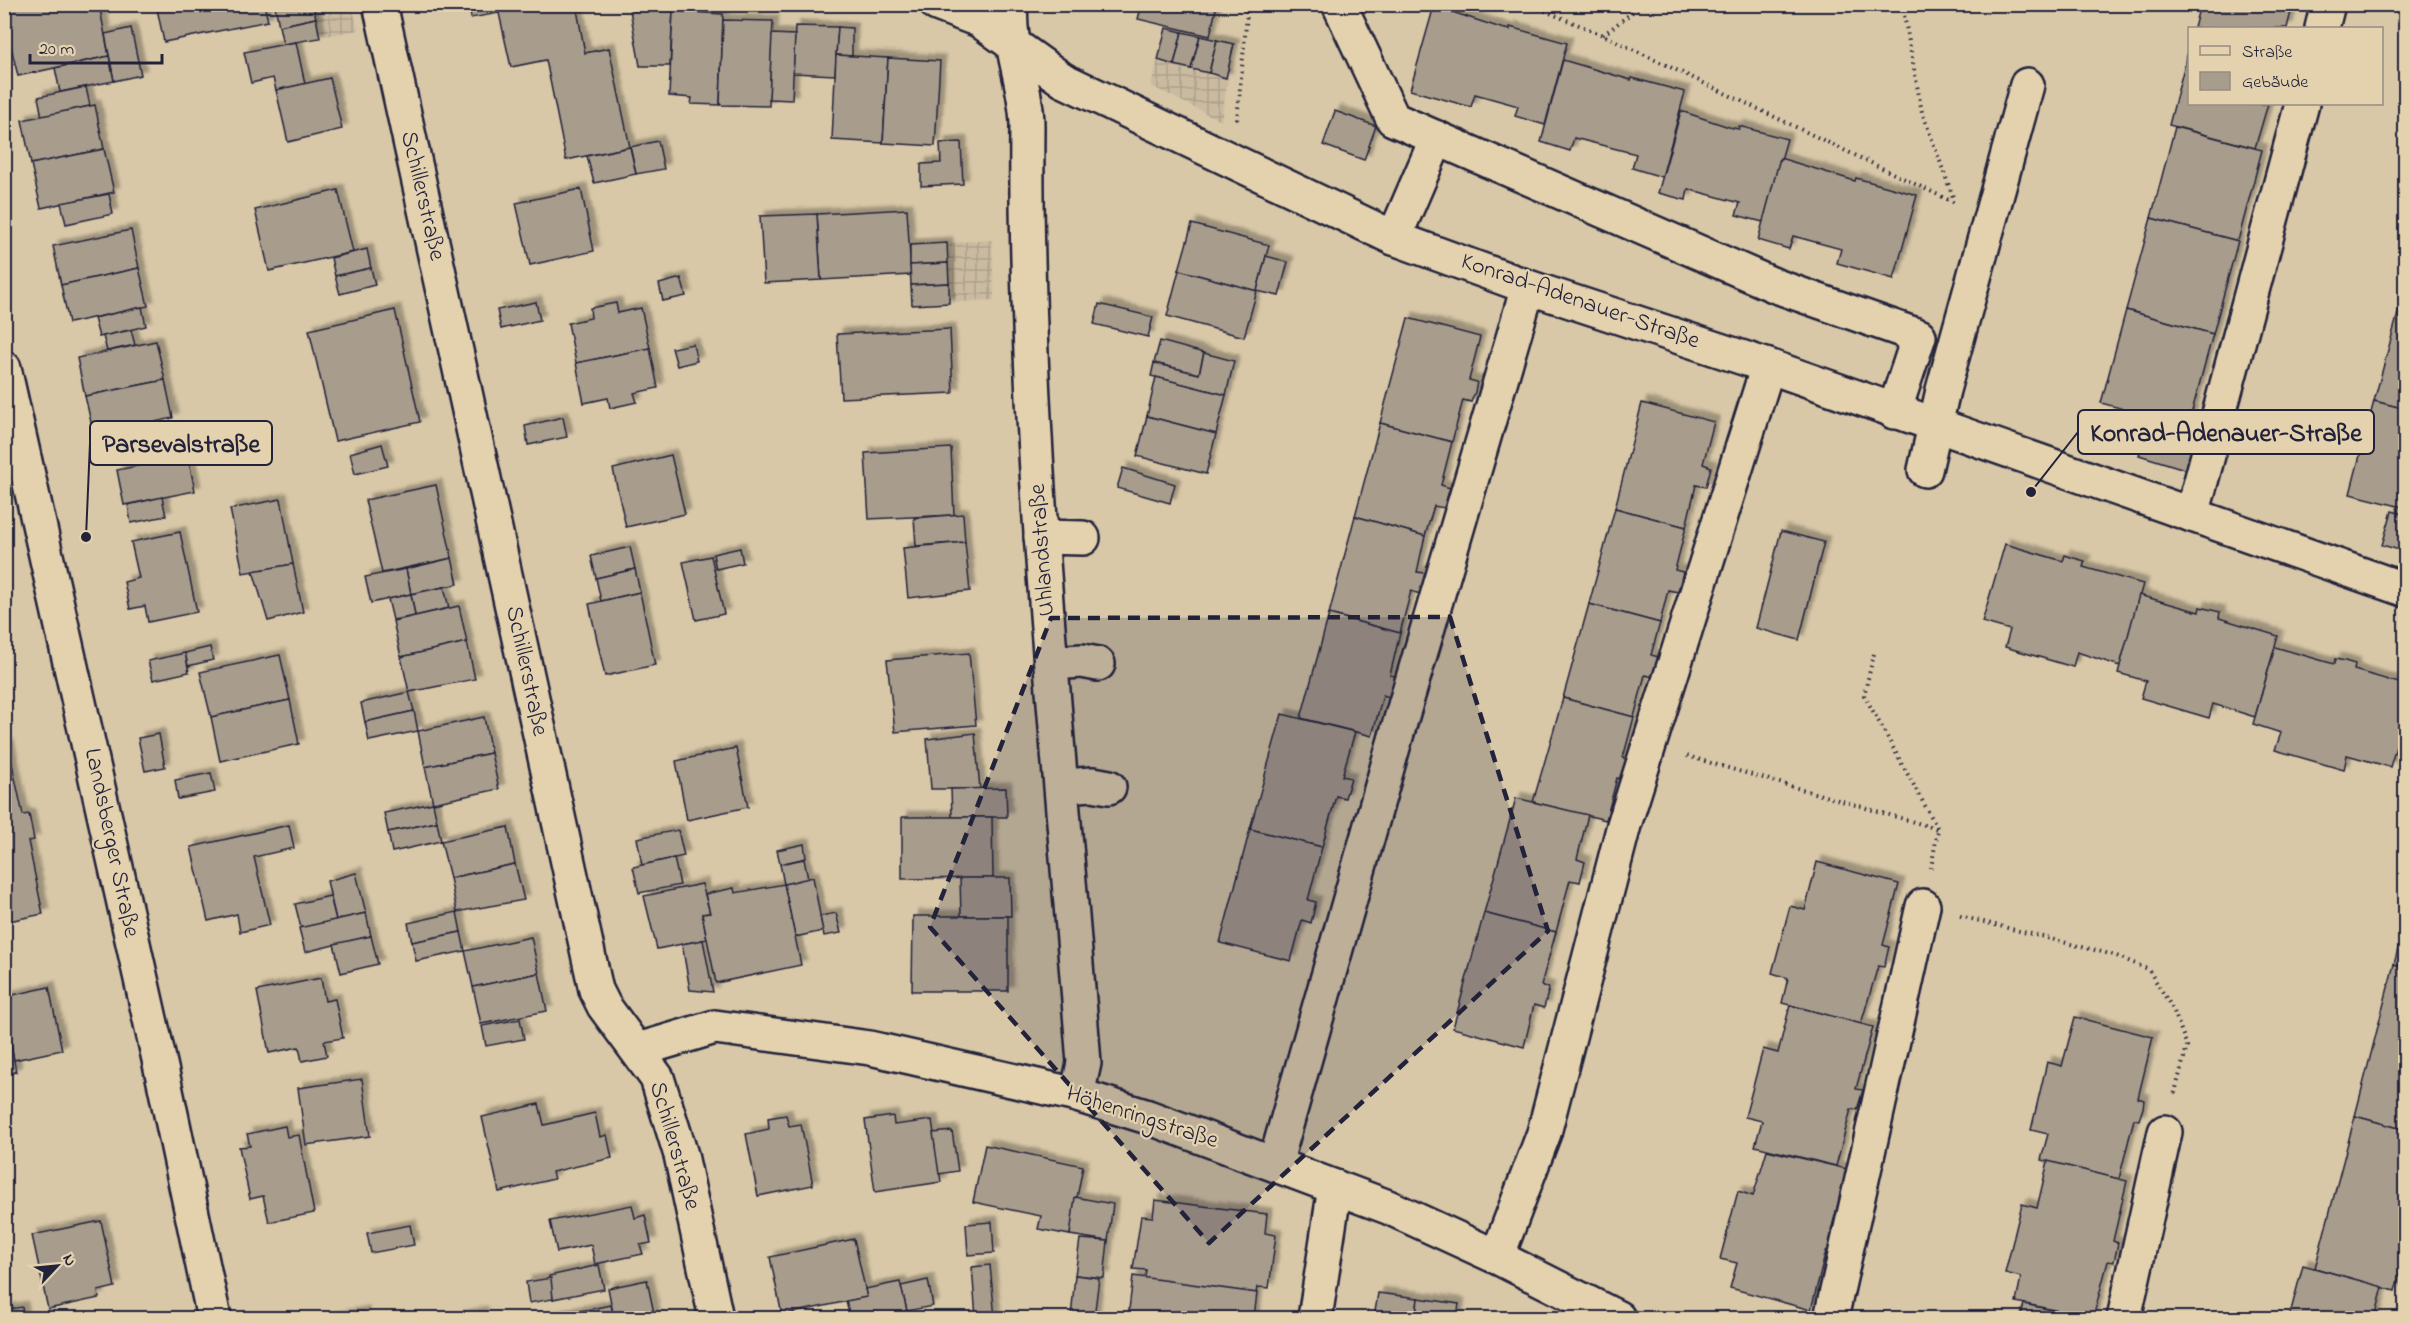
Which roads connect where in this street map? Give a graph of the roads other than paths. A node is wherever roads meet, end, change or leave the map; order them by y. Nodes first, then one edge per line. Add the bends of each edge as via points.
1 (380, 4) edge
2 (937, 4) edge
3 (1011, 4) edge
4 (1339, 4) edge
5 (2328, 4) edge
6 (2322, 27) edge
7 (1014, 47) junction
8 (2027, 85) dead end
9 (2302, 105) edge
10 (1437, 138) junction
11 (1394, 238) junction
12 (1528, 287) junction
13 (1768, 366) junction
14 (4, 368) edge
15 (1894, 412) junction
16 (1935, 425) junction
17 (1925, 470) dead end
18 (2192, 515) junction
19 (1041, 537) junction
20 (1083, 538) dead end
21 (2406, 590) edge
22 (1052, 663) junction
23 (1098, 664) dead end
24 (1062, 786) junction
25 (1109, 787) dead end
26 (1923, 906) road end
27 (638, 1050) junction
28 (1077, 1095) junction
29 (2165, 1132) road end
30 (1275, 1164) junction
31 (1335, 1187) junction
32 (1497, 1257) junction
33 (214, 1318) edge
34 (716, 1318) edge
35 (1315, 1318) edge
36 (1618, 1318) edge
37 (1831, 1318) edge
38 (2124, 1318) edge

1 - 27 street, Schillerstraße via 596,990
2 - 7 street, Konrad-Adenauer-Straße via 979,20
3 - 7 street, Uhlandstraße
4 - 10 street via 1393,119
5 - 6 street
7 - 11 street, Konrad-Adenauer-Straße via 1063,80
7 - 19 street, Uhlandstraße via 1027,106 1027,272
8 - 16 street
9 - 18 street
10 - 11 street
10 - 15 street via 1776,286 1919,336
11 - 12 street, Konrad-Adenauer-Straße
12 - 13 street, Konrad-Adenauer-Straße
12 - 30 street
13 - 15 street, Konrad-Adenauer-Straße
13 - 32 street via 1624,825 1550,1113
14 - 33 street, Landsberger Straße
15 - 16 street, Konrad-Adenauer-Straße
16 - 17 street
16 - 18 street, Konrad-Adenauer-Straße
18 - 21 street, Konrad-Adenauer-Straße
19 - 20 street
19 - 22 street, Uhlandstraße
22 - 23 street
22 - 24 street, Uhlandstraße
24 - 25 street
24 - 28 street, Uhlandstraße via 1084,1063
26 - 37 street
27 - 28 street, Höhenringstraße via 715,1027 870,1048
27 - 34 street, Schillerstraße via 657,1078 681,1155
28 - 30 street, Höhenringstraße
29 - 38 street
30 - 31 street, Höhenringstraße
31 - 32 street, Höhenringstraße
31 - 35 street
32 - 36 street, Höhenringstraße

